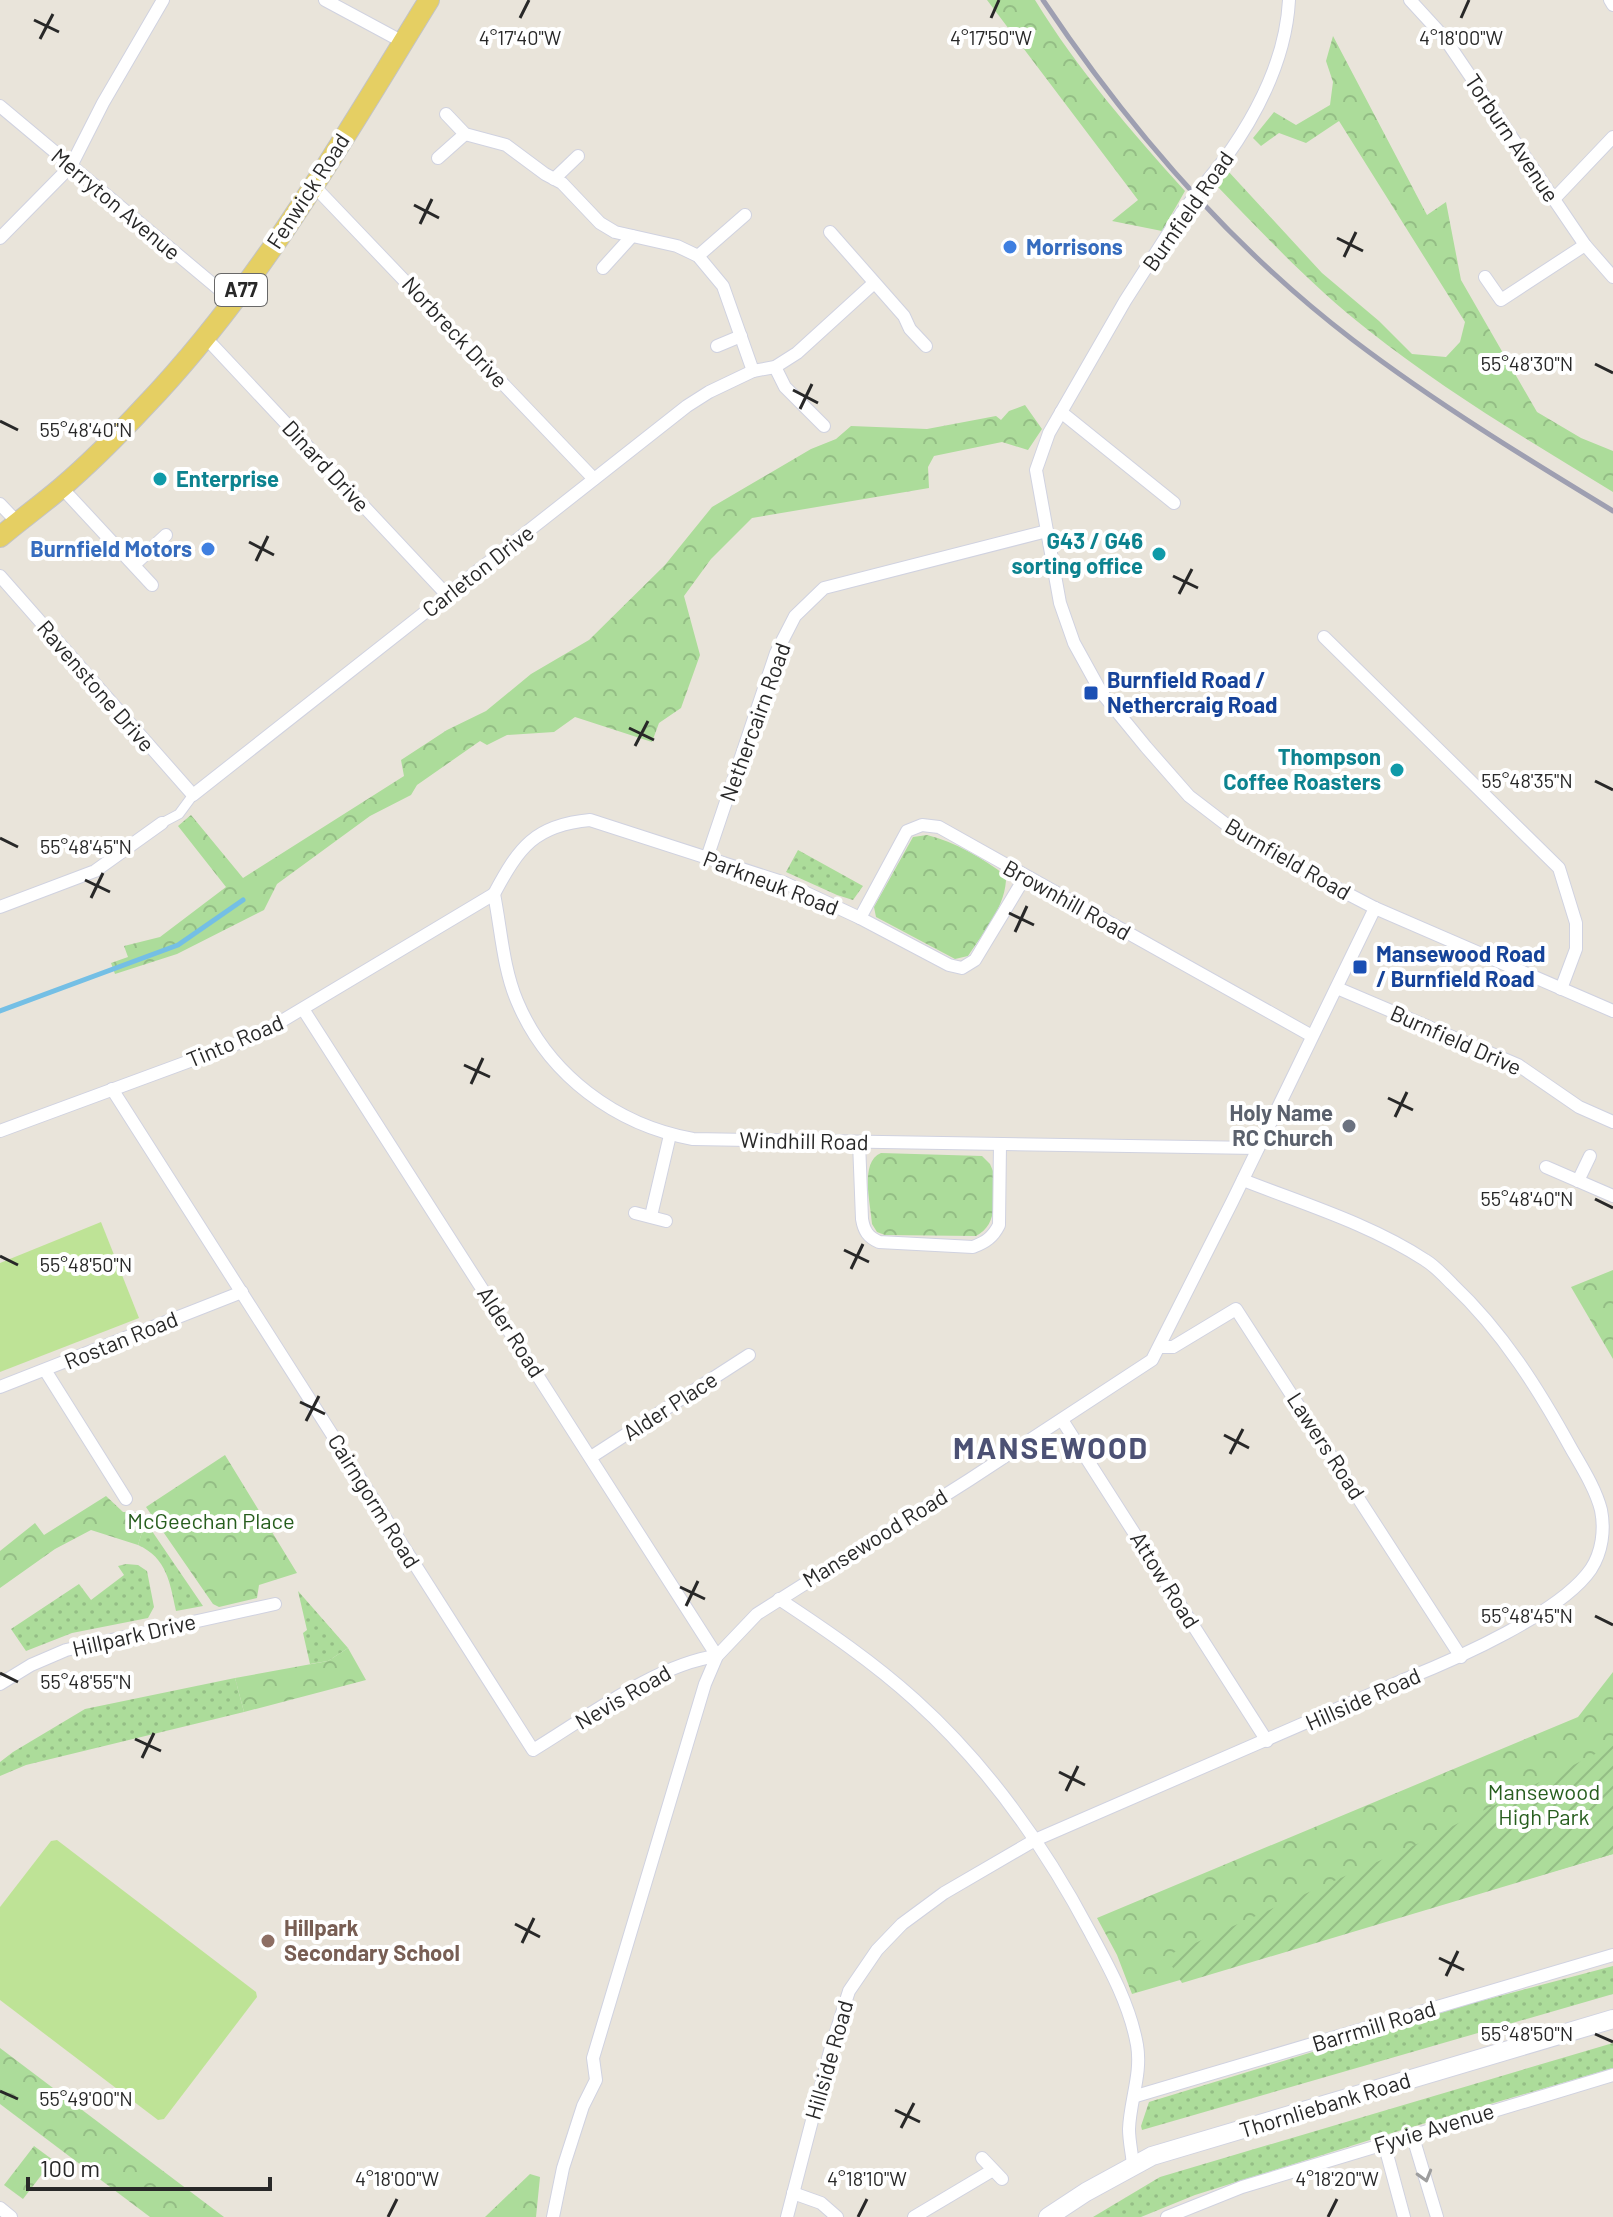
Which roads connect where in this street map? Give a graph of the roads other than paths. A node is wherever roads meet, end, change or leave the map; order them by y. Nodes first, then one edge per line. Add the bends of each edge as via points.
1 (163, 0) edge
2 (325, 0) edge
3 (429, 0) edge
4 (1289, 0) edge
5 (1410, 0) edge
6 (403, 42) junction
7 (0, 106) edge
8 (446, 114) dead end
9 (465, 134) junction
10 (1613, 137) edge
11 (578, 156) dead end
12 (438, 158) dead end
13 (71, 166) junction
14 (554, 179) junction
15 (314, 186) junction
16 (1554, 199) junction
17 (745, 215) dead end
18 (830, 232) dead end
19 (632, 236) junction
20 (0, 238) edge
21 (1585, 245) junction
22 (698, 256) junction
23 (603, 268) dead end
24 (1485, 277) dead end
25 (1613, 277) edge
26 (874, 283) junction
27 (233, 301) junction
28 (741, 336) junction
29 (205, 337) junction
30 (717, 346) dead end
31 (926, 346) dead end
32 (775, 367) junction
33 (753, 371) junction
34 (1061, 412) junction
35 (824, 426) dead end
36 (594, 479) junction
37 (62, 488) junction
38 (1174, 503) dead end
39 (0, 504) edge
40 (17, 522) junction
41 (1047, 531) junction
42 (166, 535) dead end
43 (0, 537) edge
44 (135, 564) junction
45 (0, 576) edge
46 (152, 585) dead end
47 (447, 595) junction
48 (1324, 637) dead end
49 (193, 795) junction
50 (162, 823) joint
51 (707, 858) junction
52 (1025, 877) junction
53 (494, 894) junction
54 (0, 907) edge
55 (1375, 908) junction
56 (860, 918) junction
57 (1337, 988) junction
58 (1561, 989) junction
59 (303, 1009) junction
60 (1613, 1011) edge
61 (1312, 1036) junction
62 (112, 1089) junction
63 (1613, 1122) edge
64 (0, 1131) edge
65 (670, 1135) junction
66 (859, 1142) junction
67 (1000, 1144) junction
68 (1258, 1148) junction
69 (1590, 1156) dead end
70 (1546, 1167) dead end
71 (1243, 1180) junction
72 (1578, 1181) junction
73 (1613, 1196) edge
74 (635, 1213) dead end
75 (651, 1216) junction
76 (666, 1221) dead end
77 (242, 1292) junction
78 (1160, 1347) junction
79 (749, 1355) dead end
80 (45, 1370) junction
81 (0, 1387) edge
82 (1062, 1420) junction
83 (591, 1457) junction
84 (126, 1499) dead end
85 (779, 1599) junction
86 (275, 1604) dead end
87 (717, 1656) junction
88 (1461, 1657) junction
89 (0, 1684) edge
90 (1267, 1741) junction
91 (533, 1750) joint
92 (1035, 1840) junction
93 (1613, 1955) edge
94 (1613, 2019) edge
95 (1613, 2075) edge
96 (1136, 2096) junction
97 (1412, 2134) junction
98 (1384, 2143) junction
99 (982, 2158) dead end
100 (1133, 2165) junction
101 (793, 2193) junction
102 (0, 2208) edge
103 (11, 2217) edge
104 (553, 2217) edge
105 (787, 2217) edge
106 (837, 2217) edge
107 (914, 2217) edge
108 (1048, 2217) edge
109 (1167, 2217) edge
110 (1404, 2217) edge
111 (1437, 2217) edge

1 - 13 street
2 - 6 street
3 - 6 main road, Fenwick Road / A77
4 - 34 street, Burnfield Road, bridge via 1284,43 1264,95 1125,301
5 - 16 street, Torburn Avenue via 1443,36
6 - 15 main road, Fenwick Road / A77
7 - 13 street, Merryton Avenue
8 - 9 street
9 - 12 street
9 - 14 street via 506,145
10 - 16 street
11 - 14 street
13 - 20 street
13 - 27 street, Merryton Avenue
14 - 19 street via 600,223
15 - 27 main road, Fenwick Road / A77
15 - 36 street, Norbreck Drive
16 - 21 street, Torburn Avenue
17 - 22 street
18 - 26 street
19 - 22 street
19 - 23 street
21 - 24 street via 1501,300
21 - 25 street, Torburn Avenue
22 - 28 street via 723,286
26 - 31 street
26 - 32 street, Carleton Drive
27 - 29 main road, Fenwick Road / A77
28 - 30 street
28 - 33 street
29 - 37 main road, Fenwick Road / A77
29 - 47 street, Dinard Drive
32 - 33 street, Carleton Drive
32 - 35 street via 785,387
33 - 36 street, Carleton Drive via 698,399
34 - 38 street
34 - 41 street, Burnfield Road via 1036,470
36 - 47 street, Carleton Drive
37 - 40 main road, Fenwick Road / A77
37 - 44 street
39 - 40 street
40 - 43 main road, Fenwick Road / A77
41 - 51 street, Nethercairn Road via 824,588 795,616 776,653
41 - 55 street, Burnfield Road via 1060,603 1074,643 1101,692 1146,747 1189,796 1236,832
42 - 44 street
44 - 46 street
45 - 49 street, Ravenstone Drive
47 - 49 street, Carleton Drive
48 - 58 street via 1559,868 1576,923 1576,949
49 - 50 street via 179,814
50 - 54 street via 95,871
51 - 53 street, Parkneuk Road via 590,820 563,822 525,843
51 - 56 street, Parkneuk Road via 785,883
52 - 56 street, Parkneuk Road via 975,960 962,968
52 - 56 street, Brownhill Road via 939,827 922,825 907,831
52 - 61 street, Brownhill Road
53 - 59 street, Tinto Road
53 - 65 street, Windhill Road via 516,999 545,1051 594,1098
55 - 57 street, Mansewood Road
55 - 58 street, Burnfield Road
57 - 61 street, Mansewood Road
57 - 63 street, Burnfield Drive via 1518,1065 1579,1107
58 - 60 street, Burnfield Road
59 - 62 street, Tinto Road via 255,1037
59 - 83 street, Alder Road
61 - 68 street, Mansewood Road
62 - 64 street, Tinto Road
62 - 77 street, Cairngorm Road
65 - 66 street, Windhill Road
65 - 75 street
66 - 67 street, Windhill Road
66 - 67 street via 862,1219 872,1238 973,1247 985,1243 999,1225
67 - 68 street, Windhill Road
68 - 71 street, Mansewood Road
69 - 72 street
70 - 72 street
71 - 78 street, Mansewood Road
71 - 88 street, Hillside Road via 1387,1238 1429,1262 1500,1336 1540,1392 1587,1477 1601,1510 1602,1531 1591,1570 1557,1601
72 - 73 street
74 - 75 street
75 - 76 street
77 - 80 street, Rostan Road
77 - 91 street, Cairngorm Road
78 - 82 street, Mansewood Road via 1136,1372
78 - 88 street, Lawers Road via 1173,1347 1236,1309
79 - 83 street, Alder Place
80 - 81 street, Rostan Road
80 - 84 street
82 - 85 street, Mansewood Road
82 - 90 street, Attow Road
83 - 87 street, Alder Road
85 - 87 street, Mansewood Road
85 - 92 street via 915,1700 976,1763
86 - 89 street, Hillpark Drive via 66,1650
87 - 91 street, Nevis Road via 658,1674
87 - 104 street, Mansewood Road via 593,2058 596,2080 563,2168
88 - 90 street, Hillside Road
90 - 92 street, Hillside Road
92 - 96 street via 1108,1966 1128,2016 1137,2046
92 - 101 street, Hillside Road via 902,1924 858,1975 830,2051
93 - 96 street, Barrmill Road
94 - 100 main road, Thornliebank Road
95 - 97 street, Fyvie Avenue
96 - 100 street via 1129,2131
97 - 98 street, Fyvie Avenue
97 -> 111 street
98 - 109 street, Fyvie Avenue via 1242,2187
98 - 110 street
99 - 107 street via 998,2175
100 - 108 main road, Thornliebank Road
101 - 105 street, Hillside Road
101 - 106 street via 821,2203
102 - 103 street

